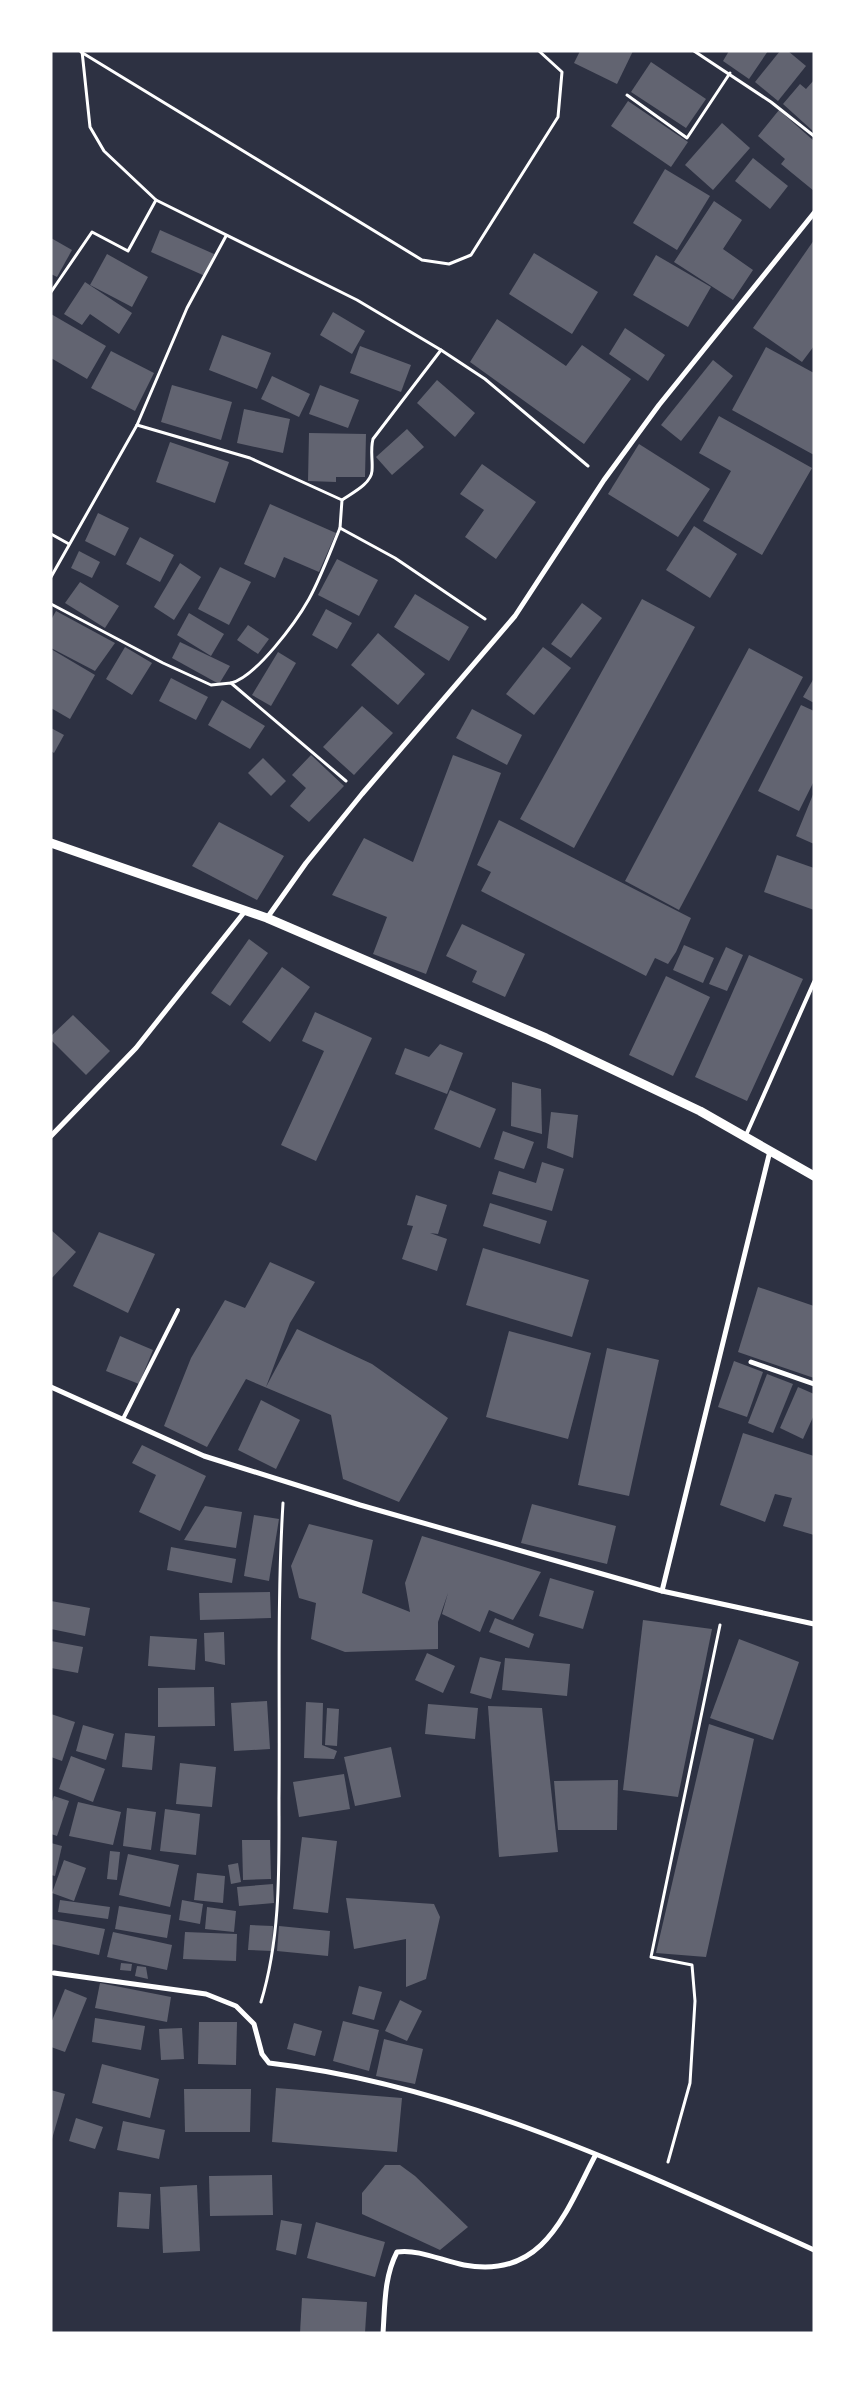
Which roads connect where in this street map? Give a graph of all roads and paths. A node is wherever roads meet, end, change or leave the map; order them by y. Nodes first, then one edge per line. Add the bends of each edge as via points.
1 (539, 51) edge
2 (694, 51) edge
3 (81, 52) edge
4 (730, 73) junction
5 (627, 95) dead end
6 (814, 136) edge
7 (156, 200) junction
8 (814, 213) edge
9 (226, 236) junction
10 (51, 292) edge
11 (441, 350) junction
12 (136, 425) junction
13 (604, 480) junction
14 (342, 500) junction
15 (340, 528) junction
16 (51, 534) edge
17 (69, 544) junction
18 (51, 577) edge
19 (51, 604) edge
20 (502, 630) junction
21 (231, 683) junction
22 (362, 794) junction
23 (51, 843) edge
24 (246, 910) junction
25 (267, 918) junction
26 (814, 982) edge
27 (51, 1136) edge
28 (745, 1137) junction
29 (770, 1151) junction
30 (814, 1176) edge
31 (178, 1310) dead end
32 (751, 1362) dead end
33 (814, 1384) edge
34 (51, 1386) edge
35 (123, 1419) junction
36 (285, 1480) junction
37 (662, 1591) junction
38 (724, 1605) junction
39 (814, 1624) edge
40 (54, 1973) dead end
41 (254, 2024) junction
42 (595, 2156) junction
43 (662, 2182) junction
44 (814, 2250) edge
45 (384, 2333) edge

1 - 3 path via 562,72 558,117 471,255 449,264 422,260
2 - 4 path
3 - 7 path via 90,127 104,152
4 - 5 path via 688,138
4 - 6 path
7 - 9 path
7 - 10 path via 128,251 92,232
8 - 13 street via 659,405
9 - 11 path via 357,300
9 - 12 path via 187,308
11 - 13 path via 485,379
11 - 14 path via 373,439 370,450 372,473 366,484
12 - 14 path via 250,458
12 - 17 path
13 - 20 street via 515,616
14 - 15 path
15 - 20 path via 395,558
15 - 21 path via 308,600 283,636 245,677
16 - 17 path
17 - 18 path
19 - 21 path via 211,685
20 - 22 street
21 - 22 path
22 - 25 street
23 - 24 street
24 - 25 street
24 - 27 street via 136,1048
25 - 28 street via 546,1038 700,1111
26 - 28 lane
28 - 29 street
29 - 30 street
29 - 37 street
31 - 35 lane
32 - 33 street
34 - 35 street
35 - 36 street via 204,1456
36 - 37 street via 360,1505
36 - 41 path via 279,1571 279,1868 275,1940 271,1970
37 - 38 street
38 - 39 street
38 - 43 path via 651,1957 692,1965 695,2001 690,2083
40 - 41 street via 206,1994 236,2006
41 - 42 street via 262,2054 269,2063 318,2069 431,2095
42 - 43 street
42 - 45 street via 561,2222 543,2245 518,2261 486,2268 409,2251 397,2252 386,2286
43 - 44 street

